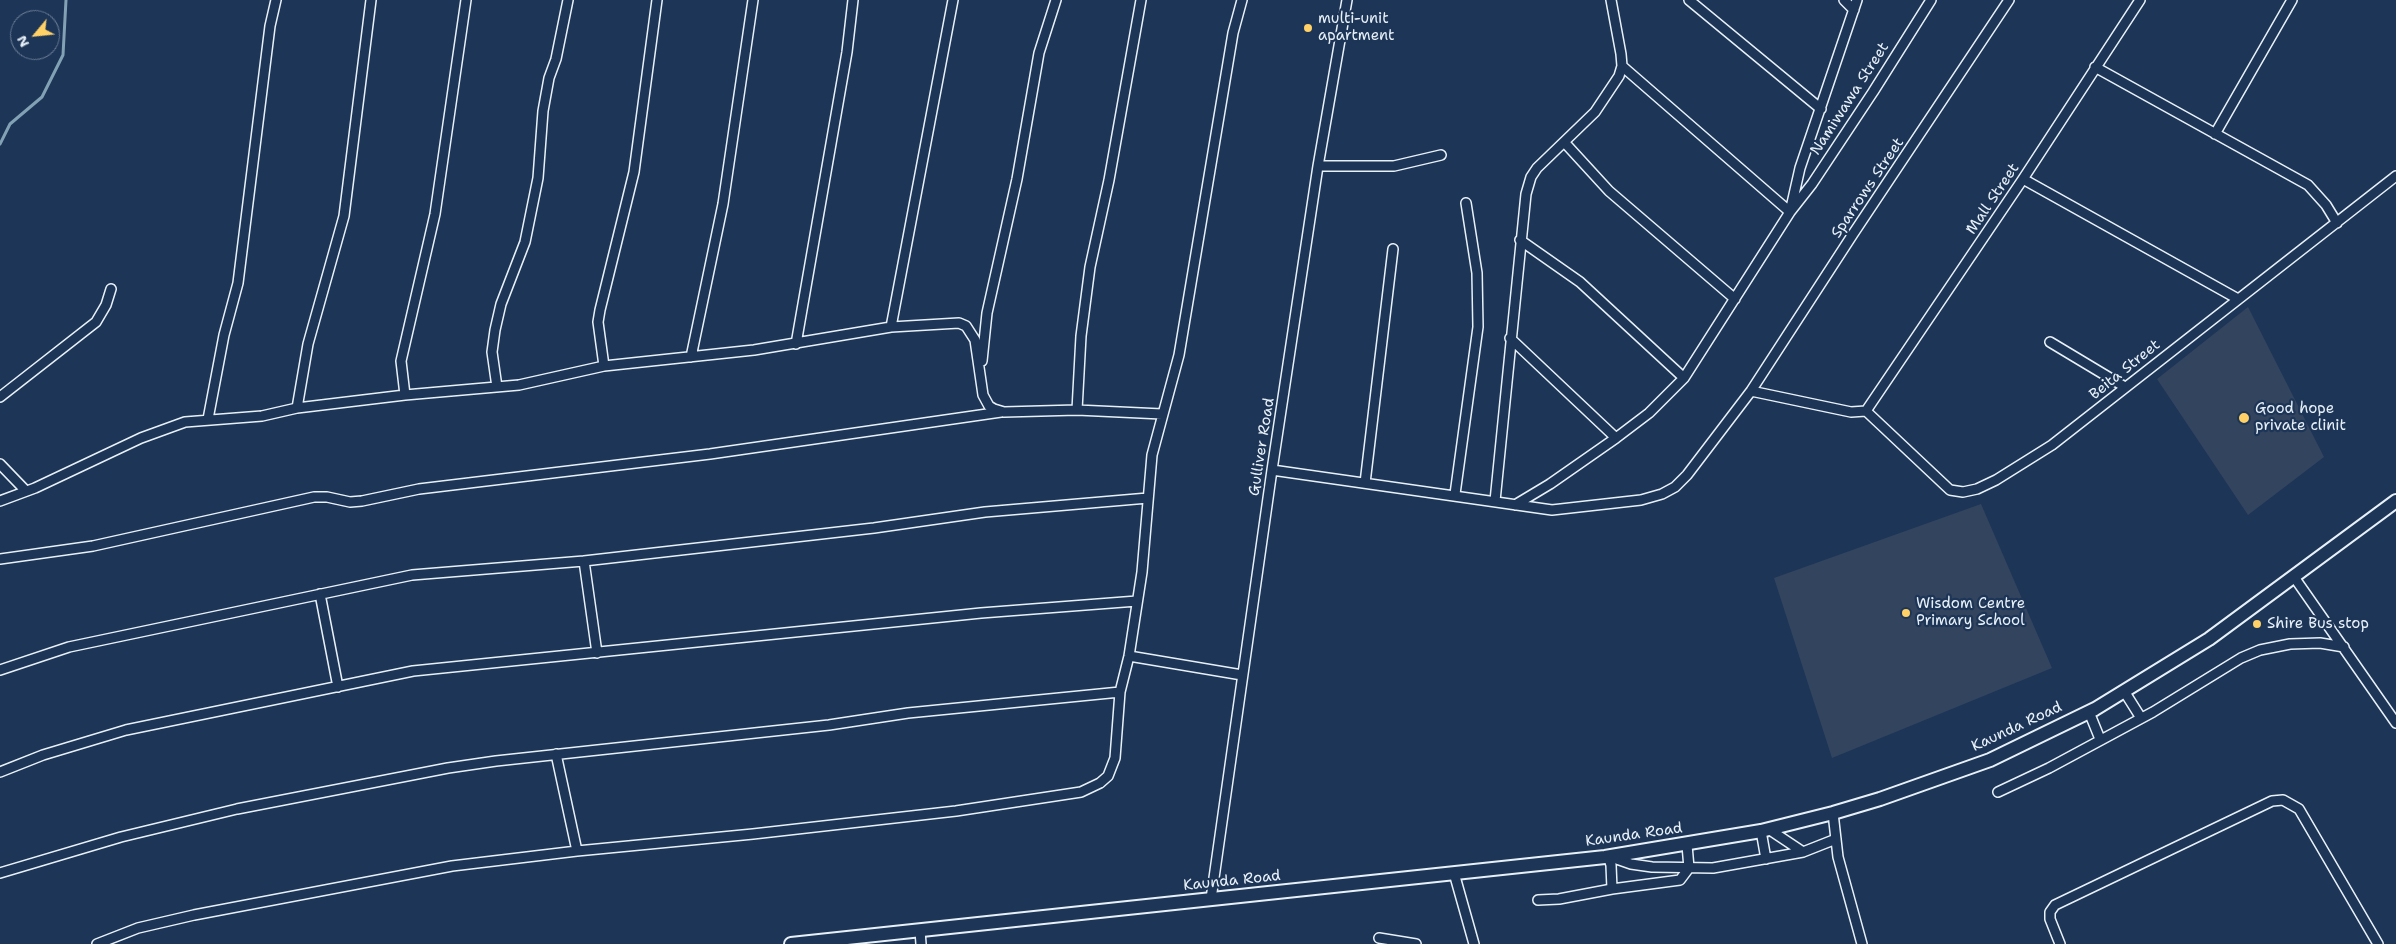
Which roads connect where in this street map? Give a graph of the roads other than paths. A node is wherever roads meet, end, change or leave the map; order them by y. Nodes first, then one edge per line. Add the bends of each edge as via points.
1 (276, 0) edge
2 (371, 0) edge
3 (466, 0) edge
4 (568, 0) edge
5 (657, 0) edge
6 (752, 0) edge
7 (853, 0) edge
8 (953, 0) edge
9 (1056, 0) edge
10 (1141, 0) edge
11 (1242, 0) edge
12 (1347, 0) edge
13 (1610, 0) edge
14 (1689, 0) edge
15 (1844, 0) edge
16 (1857, 0) edge
17 (1931, 0) edge
18 (2009, 0) edge
19 (2140, 0) edge
20 (2292, 0) edge
21 (1854, 10) junction
22 (1622, 66) junction
23 (2095, 67) junction
24 (1821, 110) junction
25 (2215, 134) junction
26 (1565, 143) junction
27 (1441, 155) dead end
28 (1318, 166) junction
29 (2396, 176) edge
30 (2023, 180) junction
31 (1466, 202) dead end
32 (1790, 212) junction
33 (2336, 223) junction
34 (1520, 240) junction
35 (1393, 249) dead end
36 (111, 289) dead end
37 (1734, 299) junction
38 (2238, 299) junction
39 (891, 327) junction
40 (1510, 338) junction
41 (2050, 342) dead end
42 (796, 344) junction
43 (691, 356) junction
44 (604, 366) junction
45 (1684, 378) junction
46 (980, 379) junction
47 (497, 387) junction
48 (2125, 387) junction
49 (1751, 392) junction
50 (405, 395) junction
51 (0, 397) edge
52 (297, 408) junction
53 (1077, 410) junction
54 (1866, 410) junction
55 (1004, 412) junction
56 (1162, 414) junction
57 (208, 419) junction
58 (1616, 438) junction
59 (0, 464) edge
60 (1272, 470) junction
61 (1365, 483) junction
62 (26, 491) junction
63 (1455, 494) junction
64 (1148, 498) junction
65 (0, 501) edge
66 (2396, 501) edge
67 (1495, 502) junction
68 (1516, 505) junction
69 (0, 559) edge
70 (584, 561) junction
71 (2294, 577) junction
72 (320, 594) junction
73 (1137, 602) junction
74 (2344, 647) junction
75 (597, 653) junction
76 (1129, 656) junction
77 (0, 670) edge
78 (1242, 675) junction
79 (338, 688) junction
80 (2124, 691) junction
81 (1120, 692) junction
82 (2089, 712) junction
83 (2141, 718) junction
84 (2396, 723) edge
85 (2100, 739) junction
86 (556, 754) junction
87 (0, 772) edge
88 (1998, 792) dead end
89 (1834, 813) junction
90 (1766, 830) junction
91 (1836, 839) junction
92 (1687, 845) junction
93 (577, 850) junction
94 (1803, 852) junction
95 (1608, 856) junction
96 (1766, 859) junction
97 (1688, 868) junction
98 (0, 873) edge
99 (1454, 873) junction
100 (1612, 889) junction
101 (1211, 900) junction
102 (1538, 900) dead end
103 (920, 930) junction
104 (1378, 938) dead end
105 (97, 944) edge
106 (791, 944) edge
107 (921, 944) edge
108 (1416, 944) edge
109 (1474, 944) edge
110 (1862, 944) edge
111 (2060, 944) edge
112 (2378, 944) edge

1 - 57 street via 268,35 238,283
2 - 52 street via 344,216 308,344
3 - 50 street via 435,214 401,361
4 - 47 street via 543,111 538,178 525,242 501,304 495,330 492,352
5 - 44 street via 634,172 600,310
6 - 43 street via 723,204
7 - 42 street via 847,52
8 - 39 street
9 - 46 street via 1039,53 1017,178 987,313
10 - 53 street via 1110,180 1090,266 1081,336
11 - 56 street via 1233,33 1179,355
12 - 28 street, Gulliver Road
13 - 22 street
14 - 24 street
15 - 21 street
16 - 21 street
17 - 32 street, Namiwawa Street via 1812,184
18 - 49 street, Sparrows Street
19 - 23 street, Mall Street
20 - 25 street
21 - 24 street
22 - 26 street via 1611,91
22 - 32 street
23 - 25 street
23 - 30 street, Mall Street
24 - 32 street via 1800,168
25 - 33 street via 2308,185 2326,205
26 - 34 street via 1543,161 1531,177
26 - 37 street via 1609,191
27 - 28 street via 1394,166
28 - 60 street, Gulliver Road
29 - 33 street, Beita Street
30 - 38 street
30 - 54 street, Mall Street
31 - 63 street via 1478,273 1478,327
32 - 37 street
33 - 38 street, Beita Street
34 - 40 street
34 - 45 street via 1580,282
35 - 61 street
36 - 51 street via 96,322
37 - 45 street
38 - 48 street, Beita Street
39 - 42 street
39 - 46 street via 959,323 966,326 975,340
40 - 58 street
40 - 67 street
41 - 48 street
42 - 43 street
43 - 44 street
44 - 47 street
45 - 58 street via 1649,413
46 - 55 street via 985,401
47 - 50 street
48 - 54 street, Beita Street via 2052,445 1996,480 1964,492 1950,490
49 - 54 street via 1851,412
49 - 68 street, Sparrows Street via 1687,475 1662,494 1580,508 1552,510
50 - 52 street
52 - 57 street via 262,416
53 - 55 street
53 - 56 street
55 - 69 street via 710,454 419,489 362,501 314,497 93,546
56 - 64 street via 1152,455
57 - 62 street via 185,422 159,431
58 - 68 street
59 - 62 street
60 - 61 street, Sparrows Street
60 - 78 street, Gulliver Road
61 - 63 street, Sparrows Street
62 - 65 street
63 - 67 street, Sparrows Street
64 - 70 street via 985,512
64 - 73 street
66 - 71 main road, Kaunda Road
67 - 68 street, Sparrows Street
70 - 72 street via 412,575
70 - 75 street
71 - 74 street
71 - 80 main road, Kaunda Road via 2209,639
72 - 77 street via 69,647
72 - 79 street
73 - 75 street via 981,613
73 - 76 street
74 - 83 street via 2290,644 2260,650
74 - 84 street
75 - 79 street via 413,671
76 - 78 street
76 - 81 street
78 - 101 street, Gulliver Road
79 - 87 street via 126,730 43,755
80 - 82 main road, Kaunda Road
80 - 83 street
81 - 86 street
81 - 93 street via 1112,767 1100,783 1081,792 937,813
82 - 85 street
82 - 89 main road, Kaunda Road via 1990,760
83 - 85 street
85 - 88 street
86 - 93 street
86 - 98 street via 448,768 237,809 121,837
89 - 90 main road, Kaunda Road
89 - 91 street
90 - 92 main road, Kaunda Road
90 - 94 street
90 - 96 street
91 - 94 street
91 - 110 street
92 - 95 main road, Kaunda Road
92 - 97 street
93 - 105 street via 452,866 271,900 138,928
94 - 96 street
95 - 97 street via 1631,864
95 - 99 main road, Kaunda Road
95 - 100 street
96 - 97 street via 1713,868
97 - 100 street via 1680,880
99 - 101 main road, Kaunda Road
99 - 109 street
100 - 102 street
101 - 103 main road, Kaunda Road
103 - 106 main road, Kaunda Road
103 - 107 street
104 - 108 street
111 - 112 street via 2050,919 2055,905 2272,801 2283,800 2299,809

